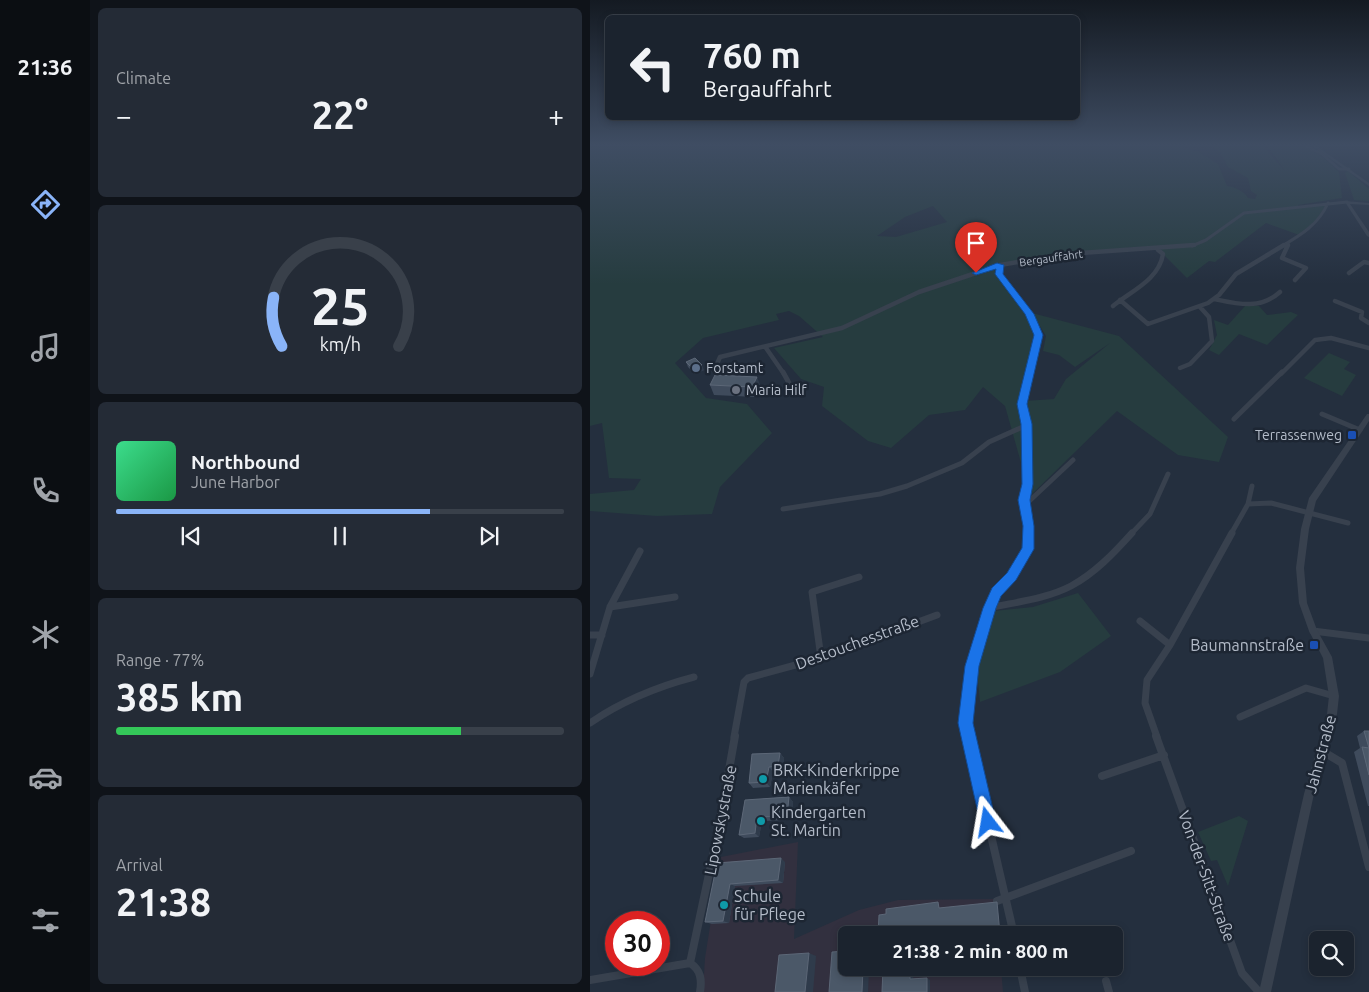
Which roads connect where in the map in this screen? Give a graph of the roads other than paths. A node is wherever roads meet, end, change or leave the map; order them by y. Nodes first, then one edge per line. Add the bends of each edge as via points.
1 (1347, 202) junction
2 (1328, 203) junction
3 (1369, 204) edge
4 (1369, 236) edge
5 (1290, 242) junction
6 (1158, 250) junction
7 (1369, 262) edge
8 (1000, 265) junction
9 (1350, 273) dead end
10 (1295, 280) dead end
11 (1280, 292) dead end
12 (1214, 299) junction
13 (1120, 300) junction
14 (1335, 301) dead end
15 (1114, 306) dead end
16 (1200, 307) junction
17 (1369, 323) edge
18 (766, 348) junction
19 (1369, 348) edge
20 (1180, 368) dead end
21 (723, 369) dead end
22 (794, 392) dead end
23 (1322, 414) dead end
24 (1369, 416) edge
25 (1234, 419) dead end
26 (1027, 424) junction
27 (1360, 430) junction
28 (1073, 460) dead end
29 (1168, 474) dead end
30 (1252, 486) dead end
31 (1248, 504) junction
32 (1025, 505) junction
33 (783, 508) dead end
34 (1308, 514) junction
35 (1348, 523) dead end
36 (640, 551) dead end
37 (859, 577) dead end
38 (675, 597) dead end
39 (610, 606) junction
40 (989, 608) junction
41 (937, 615) dead end
42 (1140, 621) dead end
43 (1313, 631) junction
44 (590, 635) edge
45 (602, 635) junction
46 (1369, 638) edge
47 (1170, 644) junction
48 (821, 658) junction
49 (590, 674) edge
50 (694, 676) dead end
51 (748, 678) joint
52 (1334, 696) junction
53 (1240, 717) dead end
54 (590, 723) edge
55 (1322, 751) junction
56 (1164, 755) junction
57 (1102, 776) dead end
58 (1131, 851) dead end
59 (1369, 867) edge
60 (1007, 897) junction
61 (997, 901) edge
62 (1012, 926) edge
63 (690, 963) junction
64 (1021, 976) edge
65 (590, 980) edge
66 (1106, 981) dead end
67 (700, 992) edge
68 (1024, 992) edge
69 (1109, 992) edge
70 (1259, 992) edge
71 (1265, 992) edge

1 - 2 street, Bergauffahrt
1 - 3 street, Bergauffahrt
1 - 4 street
2 - 5 street via 1319,220
2 - 6 street, Bergauffahrt via 1244,213 1197,245
5 - 10 street via 1282,258 1308,266
5 - 12 street via 1260,257 1235,275
6 - 8 street, Bergauffahrt via 1067,254
6 - 13 street via 1163,254 1163,260 1156,273
7 - 9 street via 1364,262
8 - 18 street, Bergauffahrt via 920,292 842,328
8 - 26 street via 999,274 1029,314 1038,335 1022,404
11 - 12 street via 1269,302 1240,304
12 - 16 street
13 - 15 street
13 - 16 street via 1148,324
14 - 17 street via 1362,312 1362,318
16 - 20 street via 1209,317 1212,341 1190,364
18 - 21 street, Bergauffahrt via 720,357 714,370
18 - 22 street
19 - 25 street via 1331,338 1315,340
23 - 27 street
24 - 27 street, Jahnstraße
26 - 32 street
26 - 33 street via 989,442 962,463 907,486 880,494
27 - 34 street, Jahnstraße via 1312,500
28 - 32 street
29 - 40 street via 1150,514 1107,560 1071,586 1050,595
30 - 31 street, Von-der-Sitt-Straße
31 - 34 street via 1275,504
31 - 47 street, Von-der-Sitt-Straße
32 - 40 street via 1028,549 996,592
34 - 35 street
34 - 43 street, Jahnstraße via 1300,568 1303,603
36 - 39 street
37 - 48 street via 812,592
38 - 39 street
39 - 45 street
40 - 60 street via 972,666 966,723 969,748
41 - 48 street, Destouchesstraße
42 - 47 street
43 - 46 street
43 - 52 street, Jahnstraße via 1327,657
44 - 45 street
45 - 49 street
47 - 56 street, Von-der-Sitt-Straße via 1147,680 1145,702
48 - 51 street, Destouchesstraße
50 - 54 street via 620,702
51 - 63 street, Lipowskystraße via 744,682 718,832
52 - 53 street via 1306,688
52 - 55 street, Jahnstraße
55 - 59 street via 1342,763
55 - 71 street, Jahnstraße via 1309,794
56 - 57 street
56 - 70 street, Von-der-Sitt-Straße via 1242,973
58 - 60 street
60 - 61 street
60 - 62 street
63 - 65 street
63 - 67 street via 700,972
64 - 68 street
66 - 69 street

